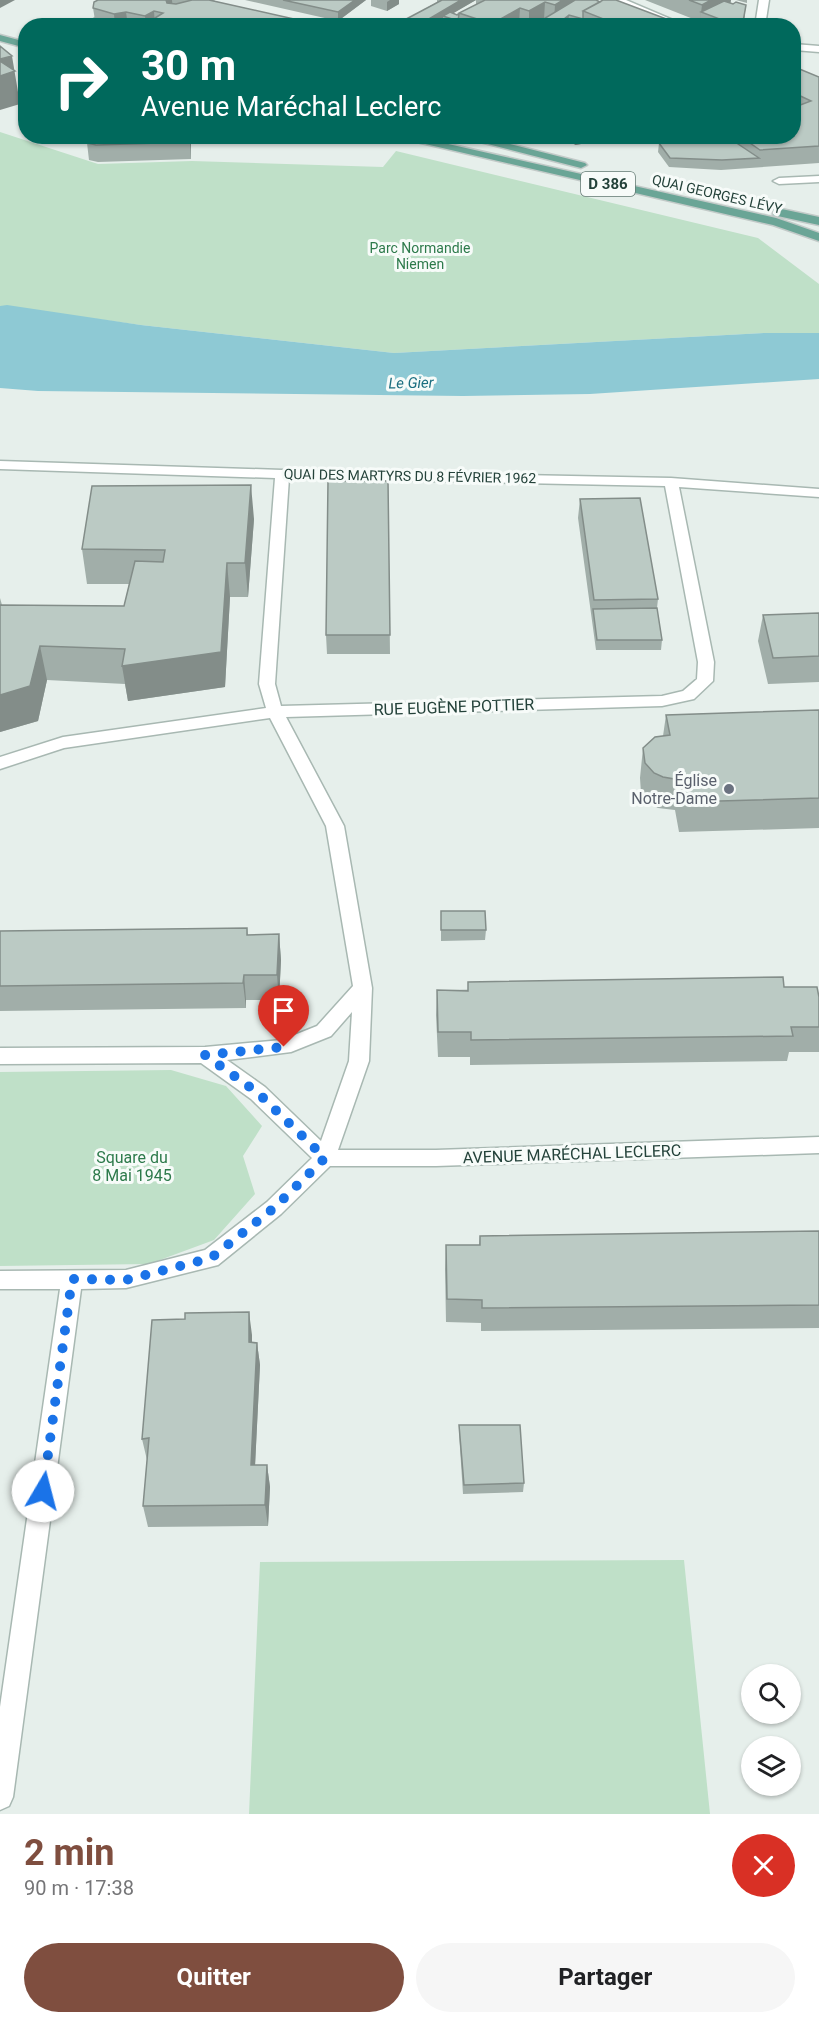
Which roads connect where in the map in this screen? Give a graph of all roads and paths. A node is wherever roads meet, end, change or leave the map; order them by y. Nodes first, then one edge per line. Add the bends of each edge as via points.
1 (128, 0) edge
2 (617, 0) edge
3 (764, 0) edge
4 (101, 18) edge
5 (662, 18) edge
6 (761, 18) edge
7 (0, 38) edge
8 (18, 43) edge
9 (801, 48) edge
10 (819, 49) edge
11 (431, 144) edge
12 (496, 144) edge
13 (819, 179) edge
14 (779, 181) dead end
15 (819, 221) edge
16 (819, 237) edge
17 (0, 465) edge
18 (282, 474) junction
19 (671, 482) junction
20 (819, 493) edge
21 (274, 712) junction
22 (0, 763) edge
23 (363, 988) junction
24 (205, 1055) junction
25 (0, 1056) edge
26 (819, 1145) edge
27 (325, 1158) junction
28 (72, 1279) junction
29 (0, 1280) edge
30 (0, 1797) edge

1 - 4 street
2 - 5 street
3 - 6 street
7 - 8 main road
9 - 10 street
11 - 16 main road, QUAI GEORGES LÉVY / D 386 via 776,222
12 - 15 main road, QUAI GEORGES LÉVY / D 386
13 - 14 street
17 - 18 street, QUAI DES MARTYRS DU 8 FÉVRIER 1962
18 - 19 street, QUAI DES MARTYRS DU 8 FÉVRIER 1962
18 - 21 street via 267,684
19 - 20 street, QUAI DES MARTYRS DU 8 FÉVRIER 1962
19 - 21 street, RUE EUGÈNE POTTIER via 706,662 705,681 688,695 662,701
21 - 22 street, RUE EUGÈNE POTTIER via 63,742
21 - 23 street via 335,826
23 - 24 street via 324,1031 284,1047
23 - 27 street via 359,1061
24 - 25 street
24 - 27 street via 258,1093
26 - 27 street, AVENUE MARÉCHAL LECLERC
27 - 28 street via 274,1208 211,1258 126,1280
28 - 29 street
28 - 30 street

